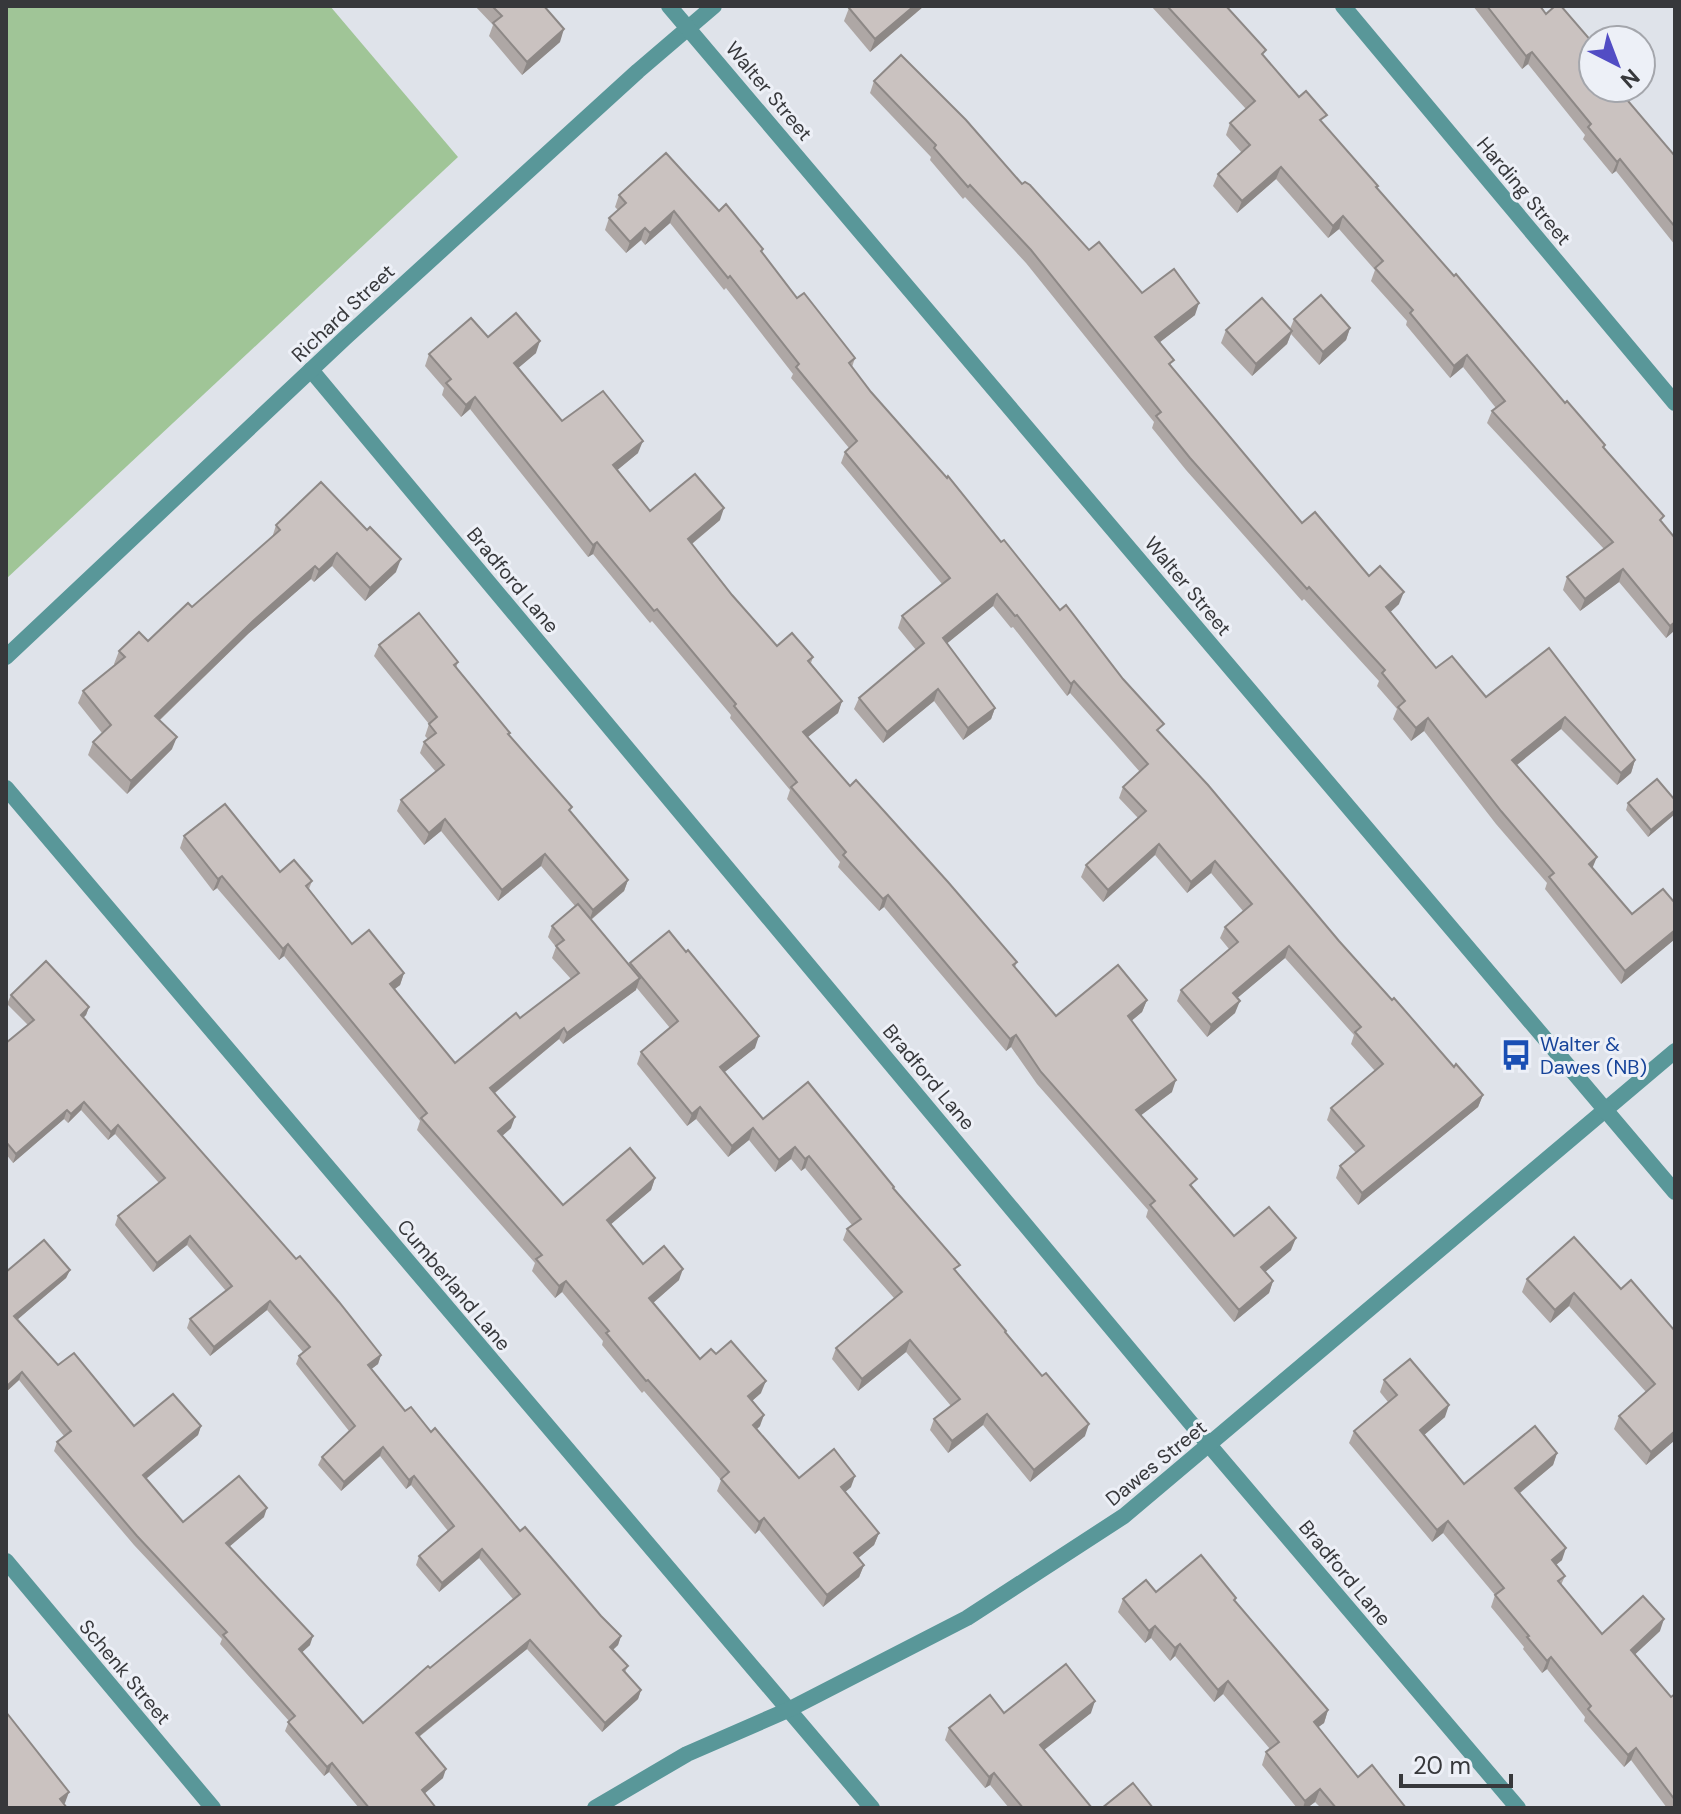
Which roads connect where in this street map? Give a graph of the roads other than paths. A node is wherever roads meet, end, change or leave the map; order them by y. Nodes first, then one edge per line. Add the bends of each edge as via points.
1 (669, 6) edge
2 (714, 6) edge
3 (1343, 6) edge
4 (688, 27) junction
5 (311, 370) junction
6 (1675, 403) edge
7 (6, 657) edge
8 (6, 788) edge
9 (1675, 1051) edge
10 (1605, 1109) junction
11 (1675, 1192) edge
12 (1210, 1446) junction
13 (9, 1572) edge
14 (788, 1710) junction
15 (213, 1808) edge
16 (595, 1808) edge
17 (872, 1808) edge
18 (1518, 1808) edge

1 - 4 street, Walter Street
2 - 4 street, Richard Street
3 - 6 street, Harding Street
4 - 5 street, Richard Street
4 - 10 street, Walter Street
5 - 7 street, Richard Street
5 - 12 street, Bradford Lane
8 - 14 street, Cumberland Lane
9 - 10 street, Dawes Street
10 - 11 street, Walter Street
10 - 12 street, Dawes Street
12 - 14 street, Dawes Street via 1124,1516 967,1618
12 - 18 street, Bradford Lane
13 - 15 street, Schenk Street
14 - 16 street, Dawes Street via 687,1754
14 - 17 street, Cumberland Lane

